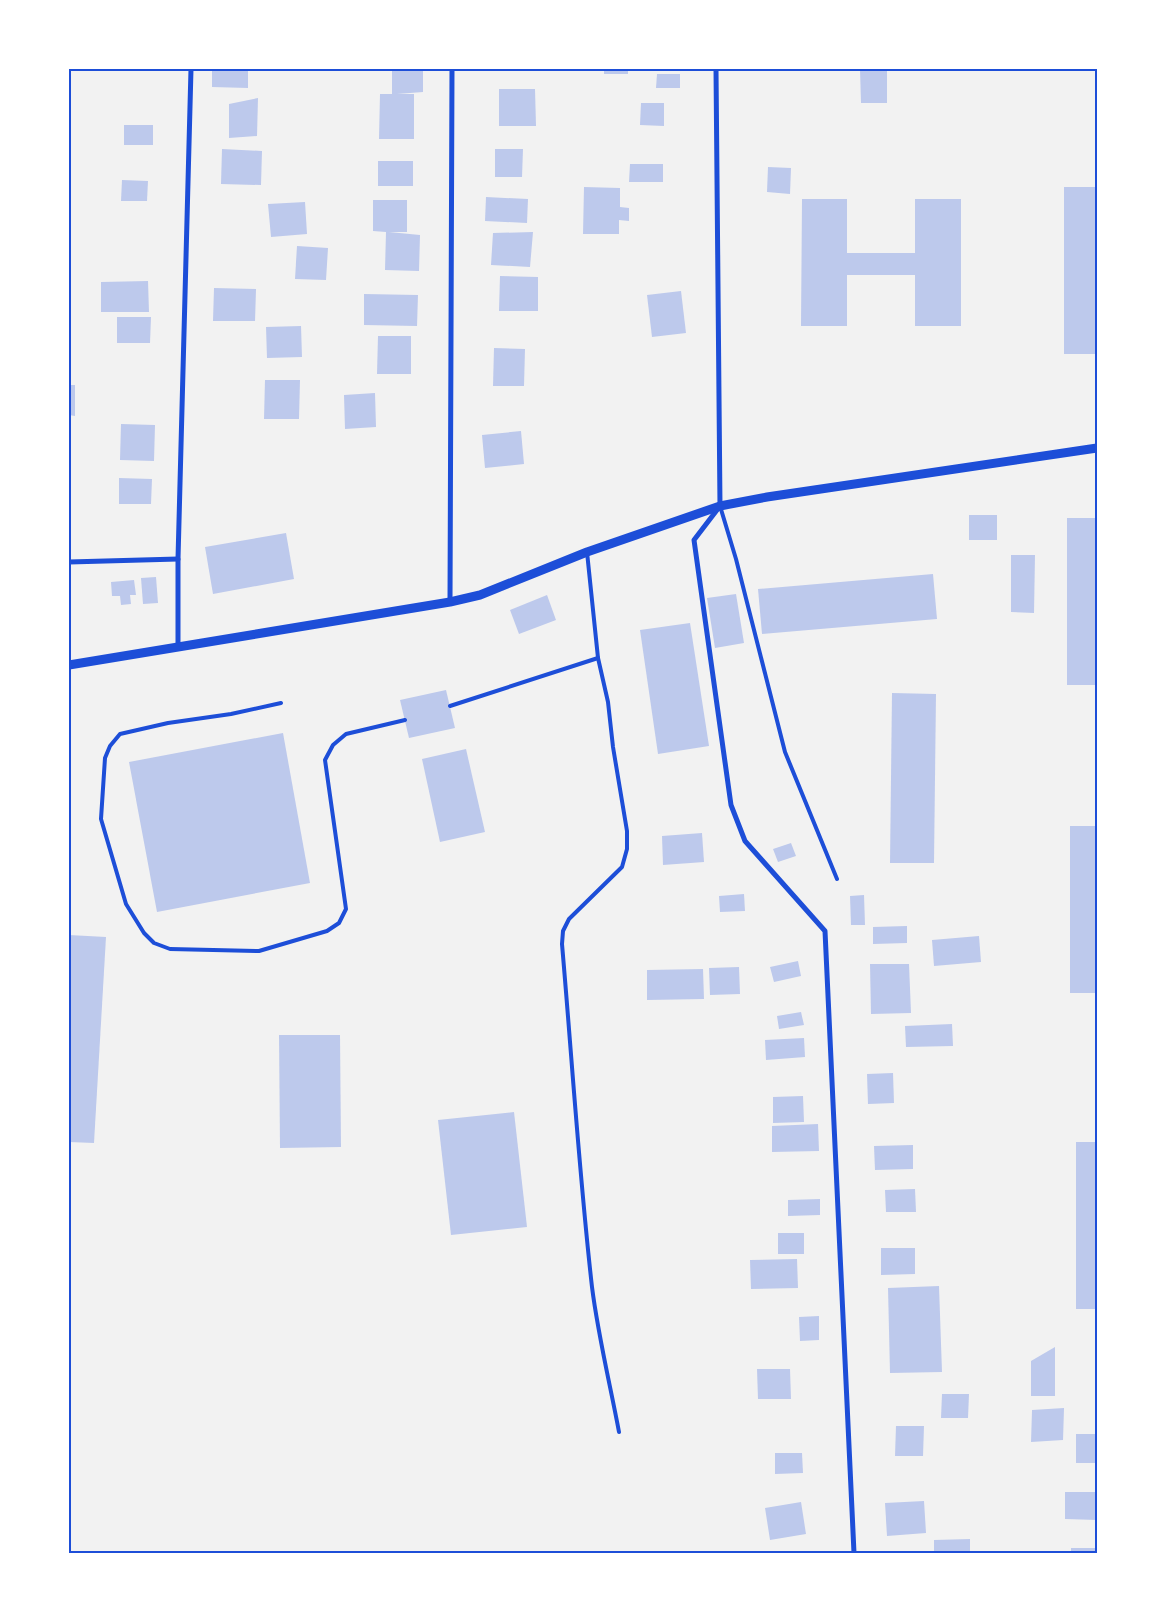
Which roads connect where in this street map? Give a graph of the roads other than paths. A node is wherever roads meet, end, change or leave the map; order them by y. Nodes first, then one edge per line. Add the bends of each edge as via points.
1 (191, 69) edge
2 (452, 69) edge
3 (716, 69) edge
4 (1097, 448) edge
5 (720, 506) junction
6 (587, 552) junction
7 (178, 558) junction
8 (69, 562) edge
9 (450, 602) junction
10 (178, 647) junction
11 (598, 658) junction
12 (69, 665) edge
13 (281, 702) dead end
14 (450, 706) dead end
15 (405, 720) dead end
16 (837, 879) dead end
17 (619, 1432) dead end
18 (854, 1553) edge

1 - 7 street
2 - 9 street
3 - 5 street
4 - 5 street
5 - 6 street
5 - 16 lane via 785,752
5 - 18 street via 694,540 731,805 745,841 825,931
6 - 9 street via 480,595
6 - 11 lane
7 - 8 street
7 - 10 street
9 - 10 street
10 - 12 street
11 - 14 lane
11 - 17 lane via 608,702 627,849 622,867 568,918 562,944 577,1148 593,1290
13 - 15 lane via 120,734 110,746 105,758 101,819 126,904 154,943 170,949 259,951 327,931 339,924 346,909 326,760 333,745 346,734

